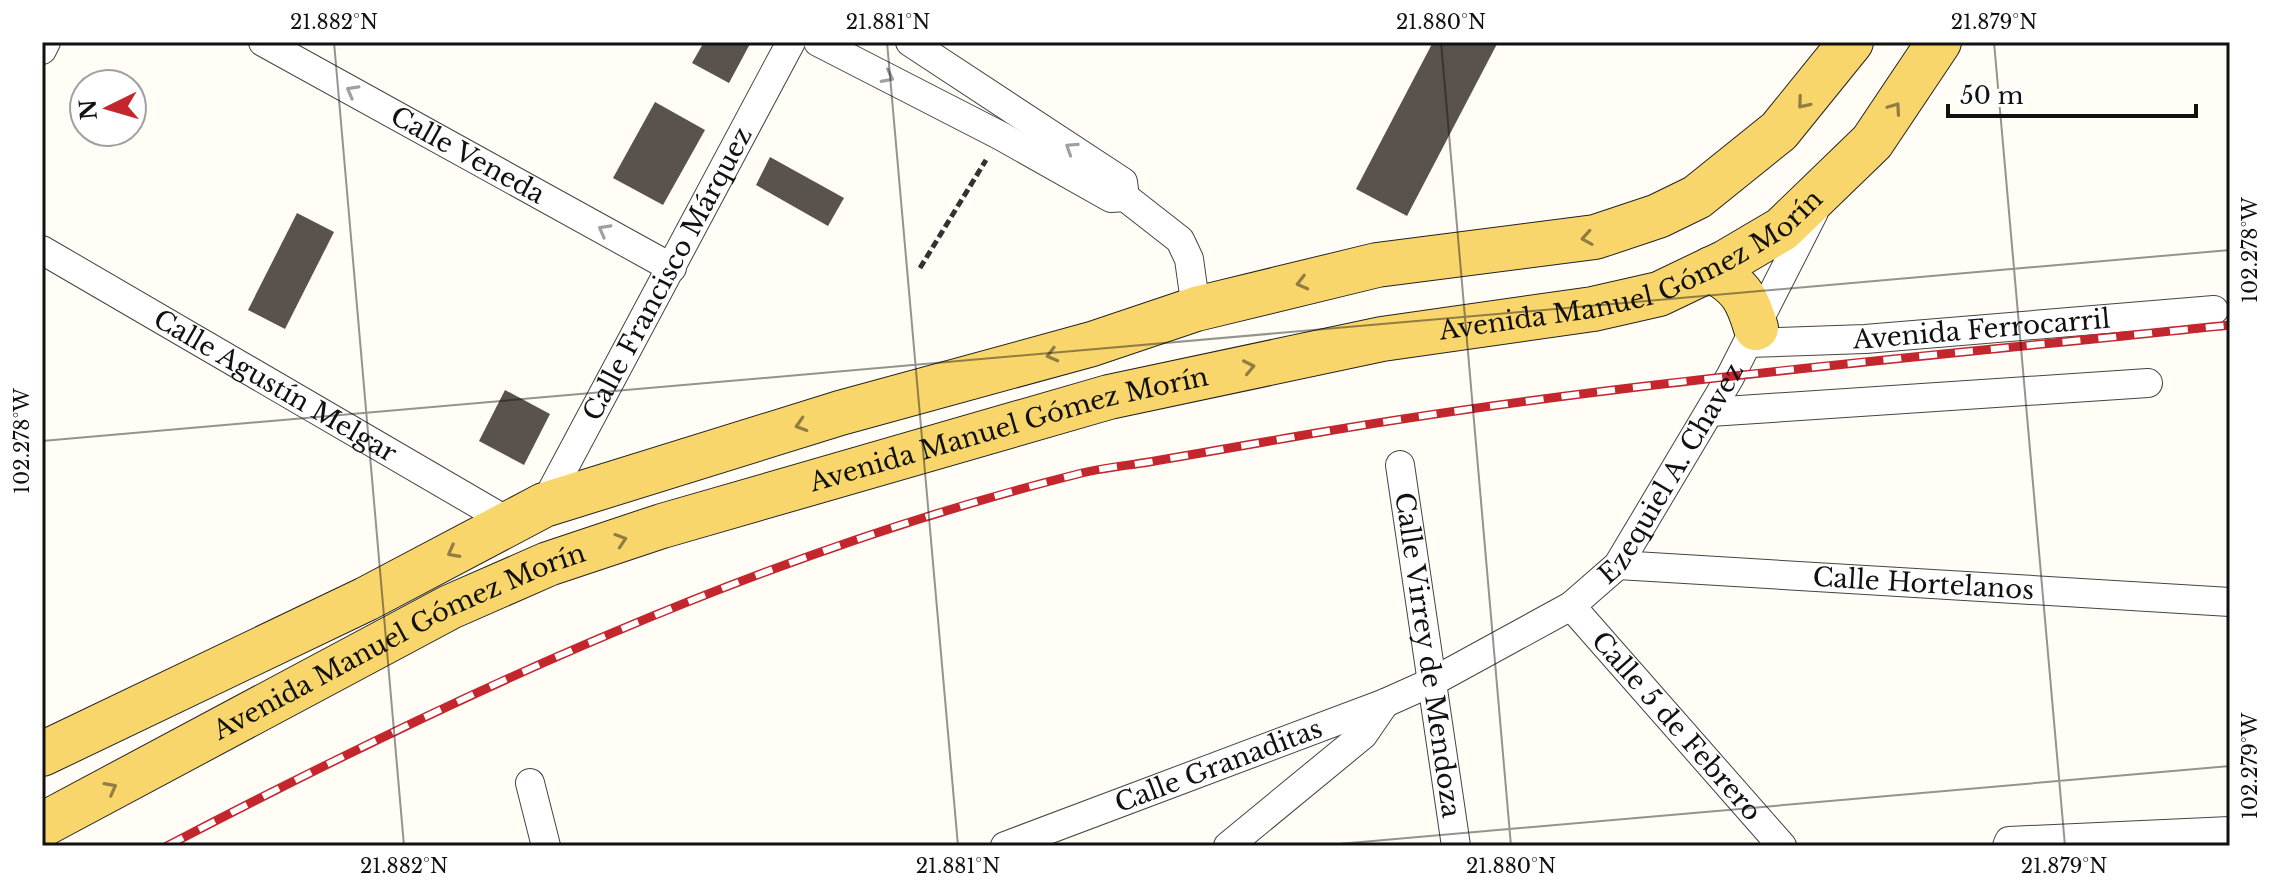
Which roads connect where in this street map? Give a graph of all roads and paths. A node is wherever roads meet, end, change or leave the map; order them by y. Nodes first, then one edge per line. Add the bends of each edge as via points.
1 (46, 42) edge
2 (263, 42) edge
3 (791, 42) edge
4 (818, 42) edge
5 (910, 42) edge
6 (1851, 42) edge
7 (1932, 49) edge
8 (42, 50) edge
9 (1001, 136) junction
10 (1827, 188) junction
11 (1125, 197) junction
12 (42, 250) edge
13 (672, 268) junction
14 (920, 268) dead end
15 (1711, 269) junction
16 (1196, 309) junction
17 (2214, 310) dead end
18 (1752, 336) junction
19 (2148, 383) dead end
20 (1710, 412) junction
21 (1400, 465) dead end
22 (526, 513) junction
23 (1618, 565) junction
24 (2230, 602) edge
25 (1571, 606) junction
26 (1432, 682) junction
27 (1385, 703) junction
28 (42, 754) edge
29 (530, 783) dead end
30 (42, 825) edge
31 (2230, 831) edge
32 (1453, 840) edge
33 (546, 846) edge
34 (1005, 846) edge
35 (1228, 846) edge
36 (1782, 846) edge
37 (2007, 846) edge

1 - 8 street
13 -> 2 street, Calle Veneda
3 - 13 street, Calle Francisco Márquez
4 -> 9 street
11 -> 5 street via 1123,182
6 -> 16 main road, Avenida Manuel Gómez Morín via 1779,131 1697,197 1658,216 1595,237 1377,265
10 -> 7 main road, Avenida Manuel Gómez Morín via 1872,142
9 - 11 street via 1111,198
9 - 14 path
10 - 15 main road, Avenida Manuel Gómez Morín via 1782,229
10 - 18 street, Ezequiel A. Chavez
11 - 16 street via 1180,240 1189,259
12 - 22 street, Calle Agustín Melgar
13 - 22 street, Calle Francisco Márquez
15 - 18 main road via 1749,303
30 -> 15 main road, Avenida Manuel Gómez Morín via 450,607 548,564 662,526 1109,397 1382,339 1593,309 1659,294
16 -> 22 main road, Avenida Manuel Gómez Morín via 1092,344 840,413
17 - 18 street, Avenida Ferrocarril via 1865,339
18 - 20 street, Ezequiel A. Chavez
19 - 20 street
20 - 23 street, Ezequiel A. Chavez
21 - 26 street, Calle Virrey de Mendoza
22 -> 28 main road, Avenida Manuel Gómez Morín via 366,599
23 - 24 street, Calle Hortelanos
23 - 25 street, Ezequiel A. Chavez
25 - 26 street, Ezequiel A. Chavez
25 - 36 street, Calle 5 de Febrero
26 - 27 street, Calle Granaditas
26 - 32 street, Calle Virrey de Mendoza
27 - 34 street, Calle Granaditas
27 - 35 street via 1363,735
29 - 33 street
31 - 37 street via 2009,841

